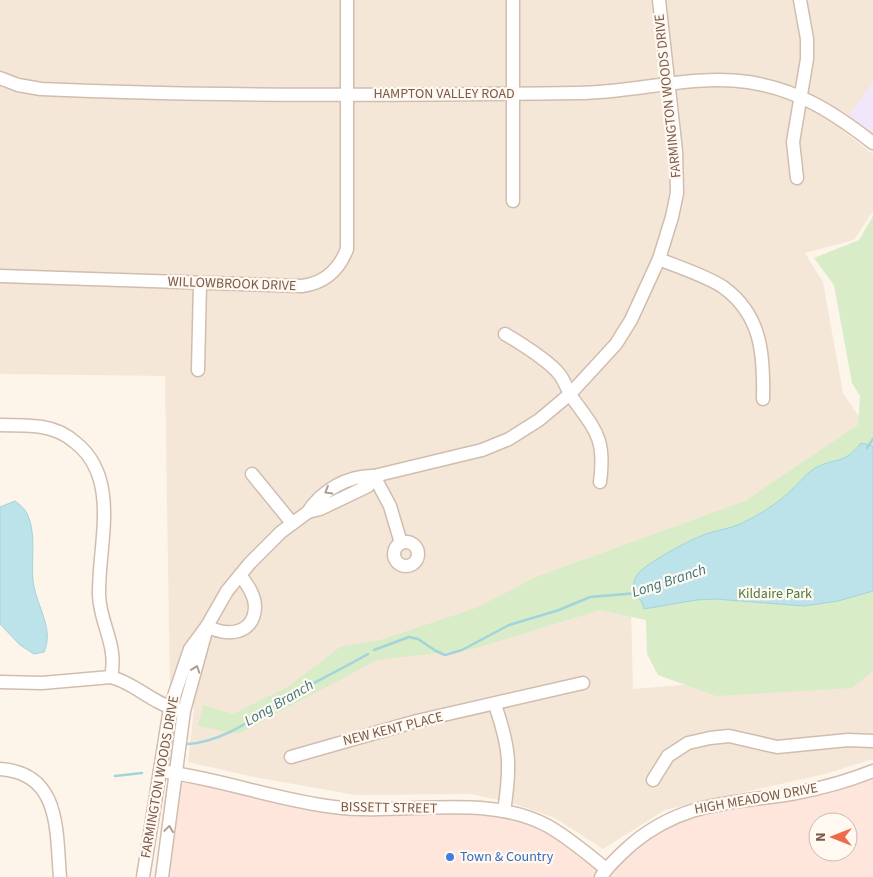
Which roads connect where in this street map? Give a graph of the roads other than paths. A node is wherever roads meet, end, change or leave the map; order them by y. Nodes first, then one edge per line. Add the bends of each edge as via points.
1 (348, 0) edge
2 (513, 0) edge
3 (659, 0) edge
4 (800, 0) edge
5 (0, 78) edge
6 (668, 85) junction
7 (348, 94) junction
8 (513, 94) junction
9 (800, 96) junction
10 (873, 143) edge
11 (797, 178) dead end
12 (513, 201) dead end
13 (659, 259) junction
14 (0, 276) edge
15 (200, 283) junction
16 (505, 334) dead end
17 (198, 370) dead end
18 (570, 394) junction
19 (763, 399) dead end
20 (0, 425) edge
21 (252, 474) dead end
22 (374, 476) junction
23 (600, 482) dead end
24 (292, 523) junction
25 (401, 543) dead end
26 (240, 575) junction
27 (207, 626) junction
28 (111, 677) junction
29 (0, 682) edge
30 (584, 683) dead end
31 (495, 705) junction
32 (170, 708) junction
33 (184, 711) junction
34 (873, 741) edge
35 (291, 757) dead end
36 (0, 769) edge
37 (160, 771) junction
38 (873, 771) edge
39 (176, 773) junction
40 (652, 780) dead end
41 (504, 811) junction
42 (604, 873) edge
43 (60, 877) edge
44 (143, 877) edge
45 (162, 877) edge

1 - 7 street, WILLOWBROOK DRIVE
2 - 8 street
3 - 6 street, FARMINGTON WOODS DRIVE
4 - 9 street via 808,59
5 - 7 street, HAMPTON VALLEY ROAD via 48,90 188,95
6 - 8 street, HAMPTON VALLEY ROAD via 596,93
6 - 9 street, HAMPTON VALLEY ROAD via 746,82
6 - 13 street, FARMINGTON WOODS DRIVE via 677,188
7 - 8 street, HAMPTON VALLEY ROAD
7 - 15 street, WILLOWBROOK DRIVE via 348,237 347,249 338,267 326,278 302,286
8 - 12 street
9 - 10 street, HAMPTON VALLEY ROAD via 846,122
9 - 11 street via 793,142
13 - 18 street, FARMINGTON WOODS DRIVE via 624,332
13 - 19 street via 722,287 740,303 762,346
14 - 15 street, WILLOWBROOK DRIVE
15 - 17 street
16 - 18 street via 560,375
18 - 22 street, FARMINGTON WOODS DRIVE via 539,420 499,444
18 - 23 street via 590,419 598,436 603,460
20 - 28 street via 56,430 70,437 94,462 103,494 99,594 111,642
21 - 24 street
22 - 24 street, FARMINGTON WOODS DRIVE via 351,479 333,488 315,500 308,512
22 - 25 street via 390,506
24 - 26 street, FARMINGTON WOODS DRIVE
26 - 27 street, FARMINGTON WOODS DRIVE
26 - 27 street via 253,597 255,608 251,620 234,633 216,631
27 - 32 street, FARMINGTON WOODS DRIVE via 190,649
33 -> 27 street, FARMINGTON WOODS DRIVE
28 - 29 street via 42,683
28 - 32 street
30 - 31 street, NEW KENT PLACE
31 - 35 street, NEW KENT PLACE via 417,721
31 - 41 street via 509,755
32 - 33 street
32 - 37 street, FARMINGTON WOODS DRIVE
33 - 39 street, FARMINGTON WOODS DRIVE
34 - 40 street via 848,740 777,747 729,736 710,738 688,743 668,756
36 - 43 street via 31,778 50,800
37 - 39 street, BISSETT STREET
37 - 44 street, FARMINGTON WOODS DRIVE
38 - 42 street, HIGH MEADOW DRIVE via 820,788 687,811 646,833
39 - 41 street, BISSETT STREET via 337,808 483,808
45 -> 39 street, FARMINGTON WOODS DRIVE
41 - 42 street, BISSETT STREET via 547,825

